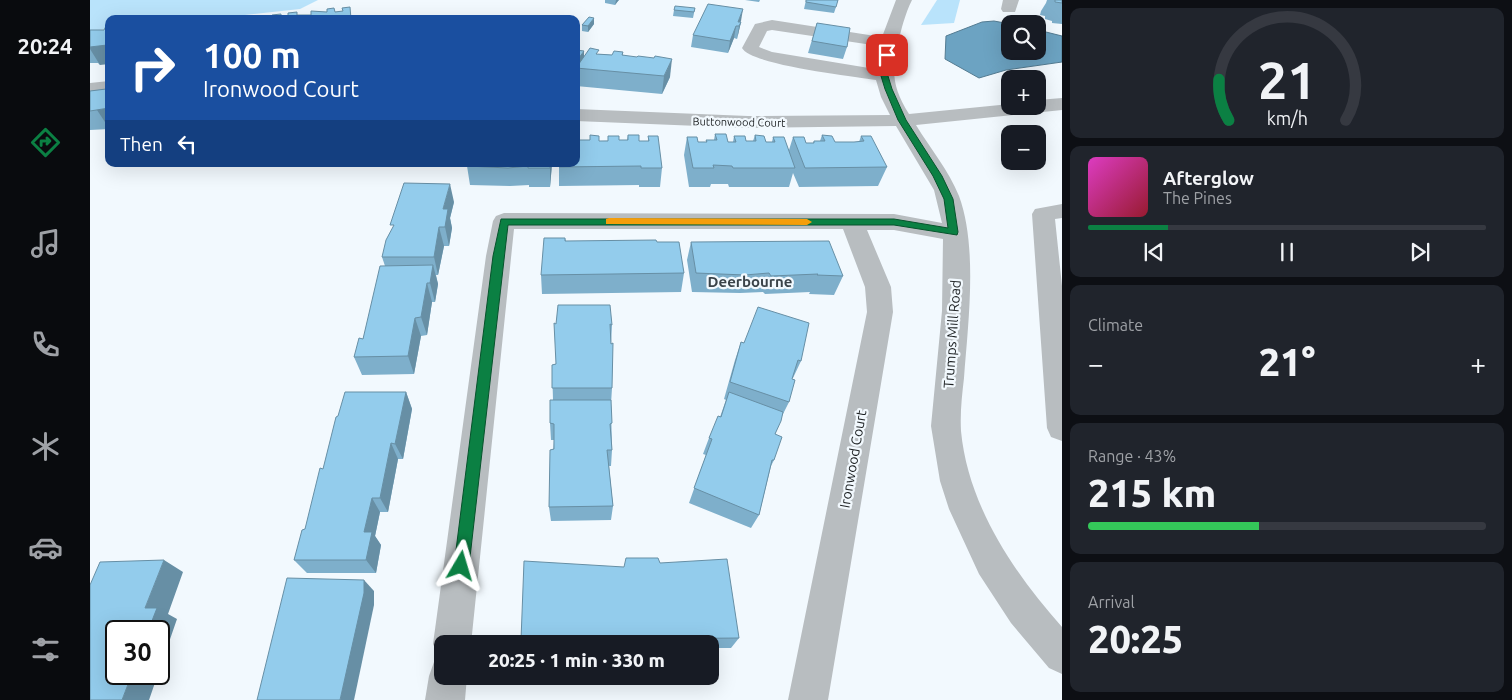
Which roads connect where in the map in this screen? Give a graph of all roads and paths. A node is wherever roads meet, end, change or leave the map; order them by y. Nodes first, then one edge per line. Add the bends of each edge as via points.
1 (904, 0) edge
2 (890, 43) junction
3 (884, 76) junction
4 (105, 86) edge
5 (90, 88) edge
6 (1062, 104) edge
7 (1046, 105) edge
8 (1001, 111) edge
9 (580, 115) edge
10 (902, 120) junction
11 (1062, 211) edge
12 (852, 222) junction
13 (954, 232) junction
14 (1054, 254) edge
15 (1057, 321) edge
16 (1062, 428) edge
17 (453, 635) edge
18 (1062, 655) edge
19 (447, 685) edge
20 (445, 700) edge
21 (808, 700) edge

1 - 2 street
2 - 3 street
2 - 3 street via 772,25 761,27 750,48 756,54 768,57
3 - 10 street, Trumps Mill Road
4 - 5 street
6 - 7 street, Buttonwood Court
8 - 10 street, Buttonwood Court
9 - 10 street, Buttonwood Court via 733,124
10 - 13 street, Trumps Mill Road via 938,176 948,199
11 - 14 street via 1043,214
12 - 13 street via 894,222
12 - 17 street via 504,221
12 - 21 street, Ironwood Court via 878,287 880,312
13 - 18 street, Trumps Mill Road via 957,255 946,425 953,473 970,521 1003,582
14 - 15 street
15 - 16 street
19 - 20 street

